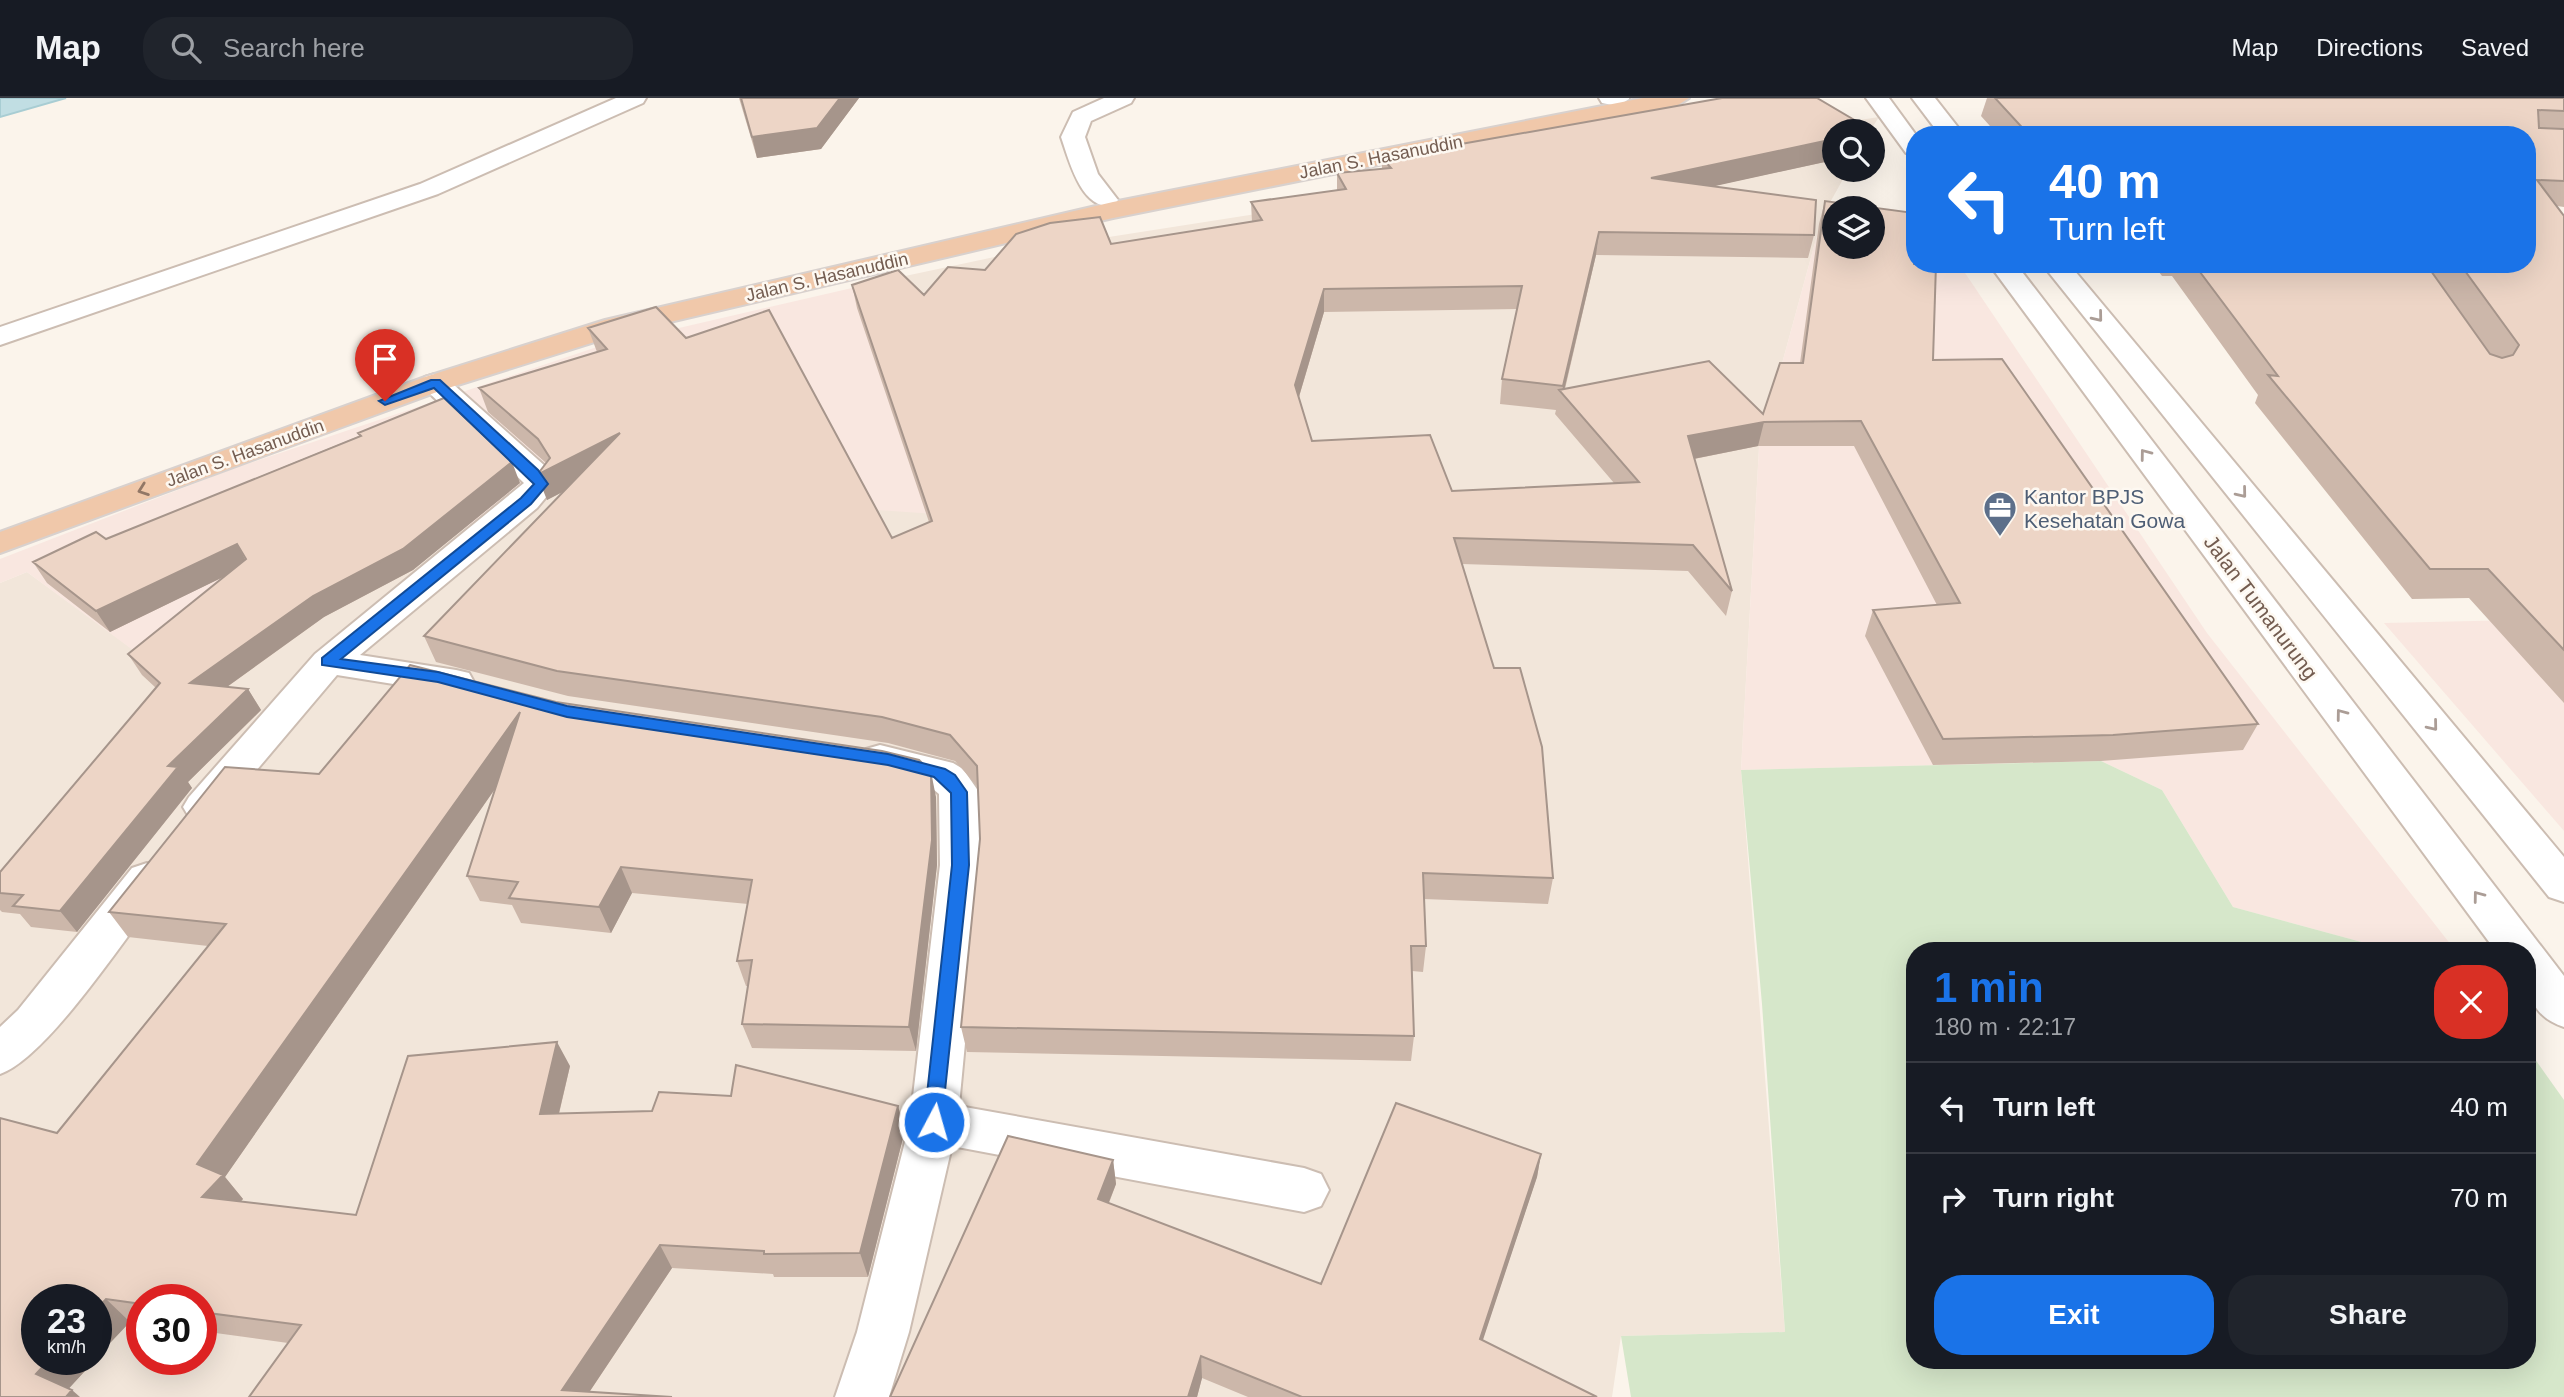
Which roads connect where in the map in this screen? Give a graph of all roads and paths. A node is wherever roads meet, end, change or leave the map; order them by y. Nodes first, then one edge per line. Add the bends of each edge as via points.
1 (635, 98) edge
2 (1123, 98) edge
3 (1618, 98) edge
4 (1678, 98) edge
5 (1877, 98) edge
6 (1923, 98) edge
7 (1945, 126) edge
8 (1906, 137) edge
9 (1105, 200) junction
10 (2009, 273) edge
11 (2062, 273) edge
12 (0, 336) edge
13 (435, 383) junction
14 (0, 520) edge
15 (0, 543) edge
16 (328, 662) junction
17 (489, 691) edge
18 (848, 754) edge
19 (2564, 886) edge
20 (2513, 942) edge
21 (2536, 972) edge
22 (2564, 1009) edge
23 (0, 1055) edge
24 (934, 1122) junction
25 (1304, 1190) dead end
26 (862, 1397) edge

1 - 12 street via 429,189
2 - 9 street via 1081,117 1073,138 1086,175
3 - 9 highway, Jalan S. Hasanuddin
4 - 13 highway, Jalan S. Hasanuddin via 1113,210 615,326
5 - 8 street
6 - 7 street
9 - 14 highway, Jalan S. Hasanuddin via 608,315 419,368
20 -> 10 street, Jalan Tumanurung
11 -> 19 street
13 -> 15 highway, Jalan S. Hasanuddin
13 - 16 street via 541,484
16 - 17 street via 438,677
16 - 23 street via 175,842 34,1023
18 - 24 street via 939,773 959,792 961,865
21 - 22 street
24 - 25 street
24 - 26 street via 883,1332

